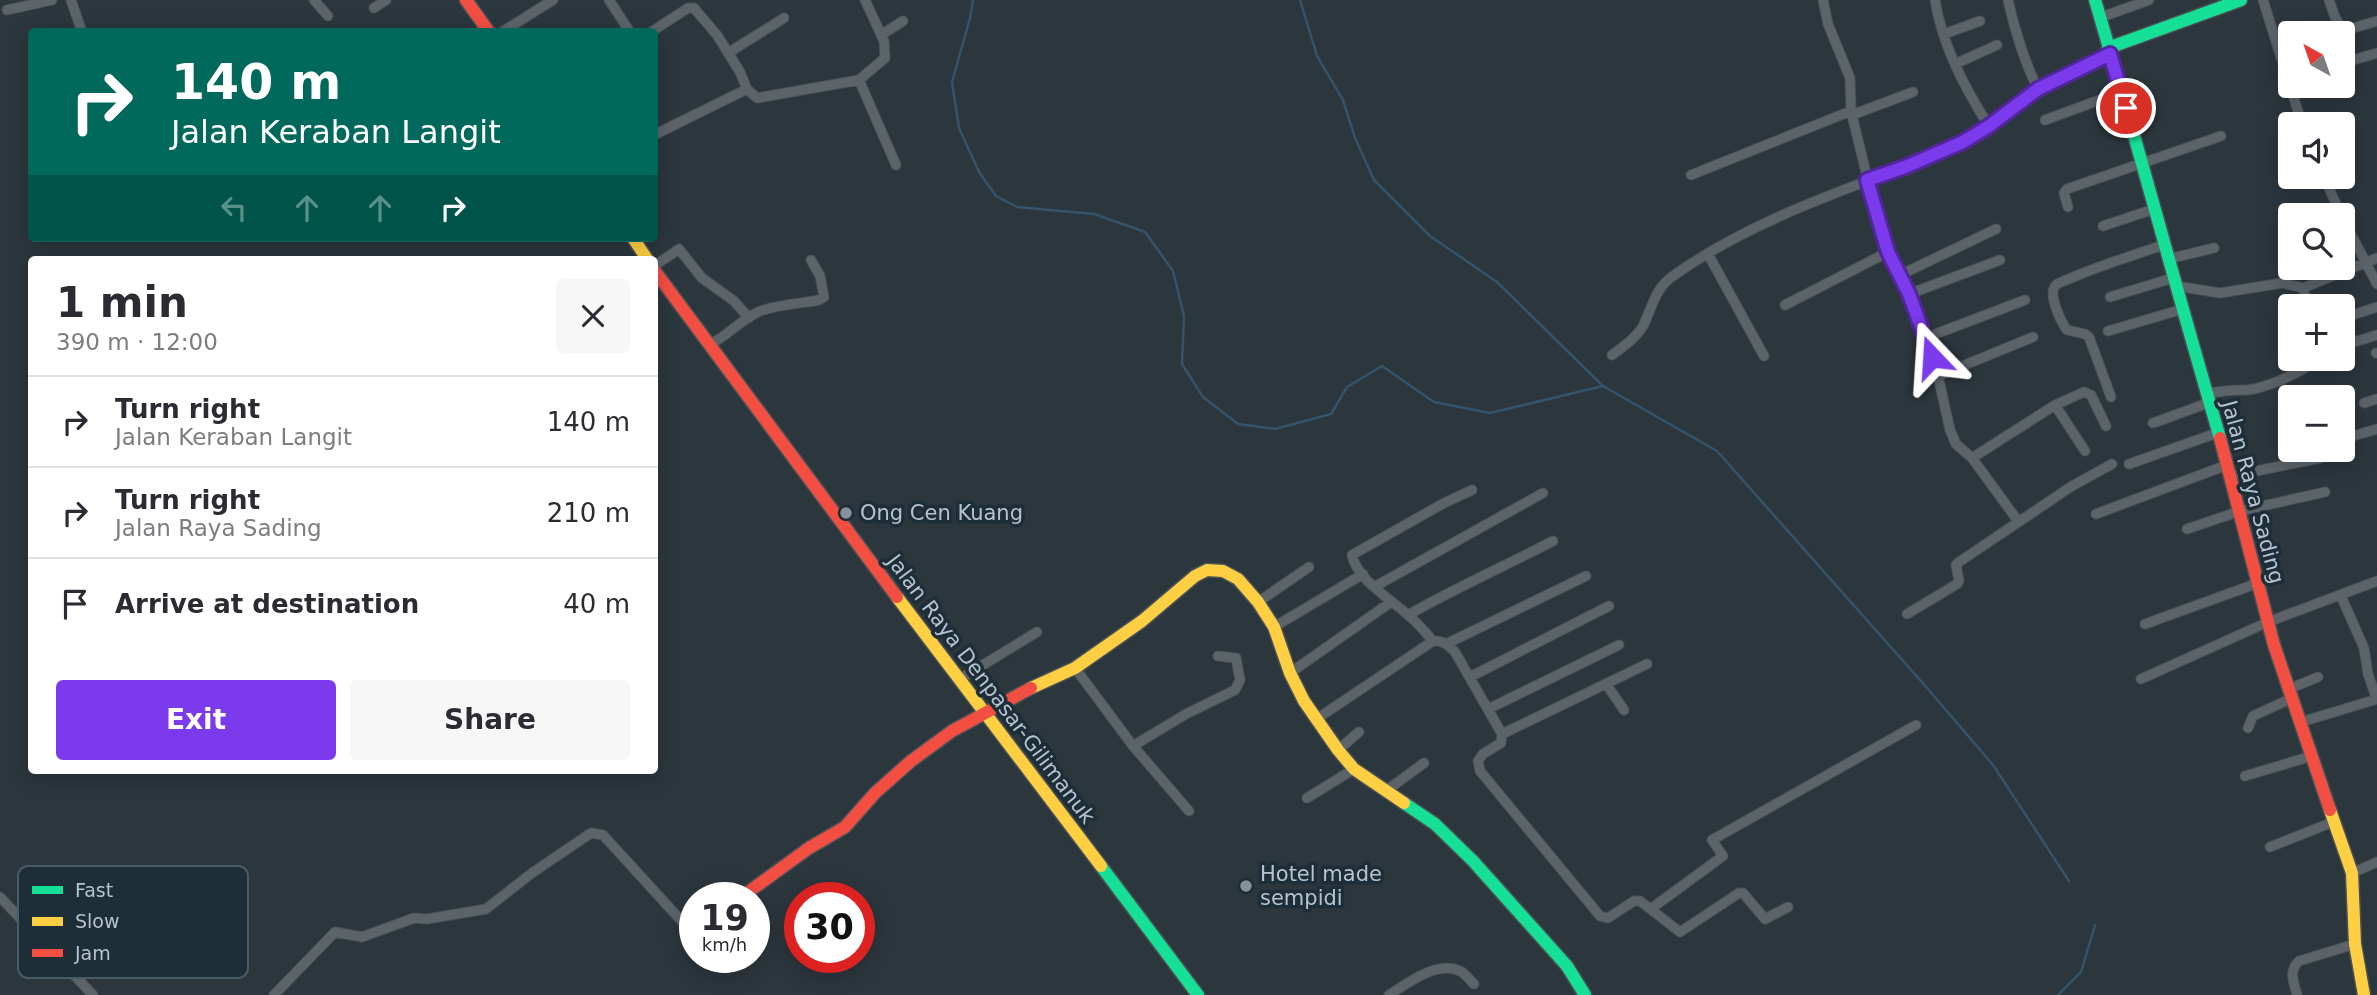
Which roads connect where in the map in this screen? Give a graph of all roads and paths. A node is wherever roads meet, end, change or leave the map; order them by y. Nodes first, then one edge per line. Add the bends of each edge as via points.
1 (52, 0) edge
2 (71, 0) edge
3 (314, 0) edge
4 (386, 0) edge
5 (466, 0) edge
6 (553, 0) edge
7 (609, 0) edge
8 (865, 0) edge
9 (1823, 0) edge
10 (1936, 0) edge
11 (2008, 0) edge
12 (2095, 0) edge
13 (2149, 0) edge
14 (2241, 0) edge
15 (2263, 0) edge
16 (2329, 0) edge
17 (374, 8) dead end
18 (6, 10) dead end
19 (328, 16) dead end
20 (784, 18) dead end
21 (2099, 19) junction
22 (903, 21) dead end
23 (1980, 21) dead end
24 (2377, 21) edge
25 (81, 28) edge
26 (486, 28) edge
27 (508, 28) edge
28 (627, 28) edge
29 (657, 28) edge
30 (1944, 34) junction
31 (881, 35) junction
32 (1997, 45) dead end
33 (2278, 46) edge
34 (2109, 51) junction
35 (728, 53) junction
36 (2377, 53) edge
37 (2356, 59) edge
38 (1955, 64) junction
39 (859, 80) junction
40 (747, 89) junction
41 (2038, 89) junction
42 (1913, 92) dead end
43 (2122, 92) junction
44 (1852, 113) junction
45 (2045, 120) dead end
46 (1988, 127) junction
47 (658, 133) edge
48 (2221, 136) dead end
49 (2142, 163) junction
50 (895, 165) dead end
51 (1691, 175) dead end
52 (1867, 180) junction
53 (2068, 207) dead end
54 (2154, 209) junction
55 (2103, 226) dead end
56 (1996, 229) dead end
57 (2355, 241) edge
58 (2163, 245) junction
59 (2214, 248) dead end
60 (1888, 252) junction
61 (1707, 254) junction
62 (2377, 258) edge
63 (811, 260) dead end
64 (2000, 260) dead end
65 (2168, 260) junction
66 (2367, 263) junction
67 (658, 265) edge
68 (658, 273) edge
69 (1900, 275) junction
70 (2175, 282) junction
71 (2377, 284) edge
72 (2303, 289) junction
73 (1909, 294) junction
74 (2304, 294) edge
75 (2110, 297) dead end
76 (2025, 300) dead end
77 (1785, 304) dead end
78 (2377, 307) edge
79 (2183, 309) junction
80 (2355, 314) edge
81 (749, 318) junction
82 (2108, 331) dead end
83 (2377, 335) edge
84 (2033, 337) dead end
85 (1925, 338) junction
86 (2355, 342) edge
87 (711, 344) junction
88 (1612, 355) dead end
89 (1764, 356) dead end
90 (2300, 371) edge
91 (1938, 376) junction
92 (2111, 397) dead end
93 (2207, 399) junction
94 (2377, 399) edge
95 (2364, 403) dead end
96 (2055, 405) junction
97 (2153, 423) dead end
98 (2106, 426) dead end
99 (2377, 429) edge
100 (2217, 433) junction
101 (2355, 435) edge
102 (2085, 451) dead end
103 (1972, 458) junction
104 (2293, 462) edge
105 (2112, 464) dead end
106 (2129, 464) dead end
107 (2229, 471) junction
108 (1472, 490) dead end
109 (2325, 492) dead end
110 (1544, 493) dead end
111 (2240, 511) junction
112 (2096, 514) dead end
113 (2018, 521) junction
114 (2187, 529) dead end
115 (1553, 541) dead end
116 (1309, 567) dead end
117 (1363, 574) junction
118 (1586, 576) dead end
119 (2377, 581) edge
120 (2258, 583) junction
121 (1374, 587) junction
122 (2341, 596) junction
123 (1258, 602) junction
124 (1391, 602) junction
125 (1609, 606) dead end
126 (1907, 614) dead end
127 (1408, 615) junction
128 (2268, 622) junction
129 (2145, 624) dead end
130 (1273, 627) junction
131 (1037, 632) dead end
132 (1433, 641) junction
133 (1446, 644) junction
134 (1619, 645) dead end
135 (1218, 656) dead end
136 (1647, 664) dead end
137 (1075, 668) junction
138 (1290, 673) junction
139 (1470, 677) junction
140 (2318, 677) dead end
141 (960, 679) junction
142 (2141, 679) dead end
143 (1606, 684) junction
144 (2290, 694) junction
145 (1489, 709) junction
146 (1624, 710) dead end
147 (986, 712) junction
148 (1315, 720) junction
149 (2301, 722) junction
150 (1916, 725) dead end
151 (2248, 728) dead end
152 (1359, 732) dead end
153 (1502, 739) junction
154 (1133, 746) junction
155 (1338, 750) junction
156 (2312, 756) junction
157 (1424, 763) dead end
158 (1354, 769) junction
159 (2245, 776) dead end
160 (1387, 790) junction
161 (1307, 798) dead end
162 (1189, 811) dead end
163 (2333, 822) junction
164 (2270, 847) dead end
165 (2377, 862) edge
166 (2352, 873) junction
167 (762, 882) edge
168 (0, 897) edge
169 (1788, 907) dead end
170 (1652, 908) junction
171 (18, 916) edge
172 (679, 918) edge
173 (2355, 944) junction
174 (77, 978) edge
175 (1474, 984) dead end
176 (93, 995) edge
177 (274, 995) edge
178 (1198, 995) edge
179 (1389, 995) edge
180 (1586, 995) edge
181 (2297, 995) edge
182 (2364, 995) edge

1 - 18 street
2 - 25 street
3 - 19 street
4 - 17 street
5 - 26 main road
6 - 27 street
7 - 28 street
8 - 31 street
9 - 44 street via 1850,78
10 - 30 street
11 - 41 street
12 - 21 main road, Jalan Raya Sading
13 - 21 street
14 - 34 main road
15 - 33 street
16 - 24 street via 2343,31
20 - 35 street
21 - 34 main road, Jalan Raya Sading
22 - 31 street
23 - 30 street
29 - 35 street via 692,6
30 - 38 street
31 - 39 street via 885,58
32 - 38 street
34 - 41 street
34 - 43 main road, Jalan Raya Sading
35 - 40 street
36 - 37 street
38 - 46 street
39 - 40 street via 757,98
39 - 50 street
40 - 47 street
41 - 46 street
42 - 44 street
43 - 45 street
43 - 49 main road, Jalan Raya Sading
44 - 51 street
44 - 52 street
46 - 52 street
48 - 49 street
49 - 53 street via 2067,189
49 - 54 main road, Jalan Raya Sading
52 - 60 street
52 - 61 street via 1788,212
54 - 55 street
54 - 58 main road, Jalan Raya Sading
56 - 69 street
57 - 66 street
58 - 65 main road, Jalan Raya Sading
58 - 92 street via 2054,288 2060,320 2067,330 2089,337
59 - 65 street
60 - 69 street
60 - 77 street
61 - 88 street via 1664,284 1642,327
61 - 89 street
62 - 66 street
63 - 81 street via 824,297 777,305
64 - 73 street
65 - 70 main road, Jalan Raya Sading
66 - 71 street
66 - 72 street
67 - 81 street via 675,250 682,250 702,278
68 - 87 main road, Jalan Raya Denpasar-Gilimanuk
69 - 73 street
70 - 72 street via 2220,293 2282,283
70 - 75 street
70 - 79 main road, Jalan Raya Sading
72 - 74 street
73 - 85 street
76 - 85 street
78 - 80 street
79 - 82 street
79 - 93 main road, Jalan Raya Sading
81 - 87 street
83 - 86 street
84 - 91 street
85 - 91 street
87 - 141 main road, Jalan Raya Denpasar-Gilimanuk
90 - 93 street via 2247,390 2223,390
91 - 103 street via 1950,430 1956,444
93 - 97 street
93 - 100 main road, Jalan Raya Sading
94 - 95 street
96 - 98 street via 2087,391
96 - 102 street
96 - 103 street
99 - 101 street
100 - 106 street
100 - 107 main road, Jalan Raya Sading
103 - 113 street
104 - 107 street
105 - 113 street
107 - 111 main road, Jalan Raya Sading
107 - 112 street
108 - 117 street via 1355,552 1352,559
109 - 111 street
110 - 121 street
111 - 114 street
111 - 120 main road, Jalan Raya Sading
113 - 126 street via 1956,565 1957,584
115 - 127 street
116 - 123 street
117 - 121 street
117 - 130 street
118 - 133 street
119 - 122 street
120 - 128 main road, Jalan Raya Sading
120 - 129 street
121 - 124 street
122 - 128 street
122 - 149 street via 2364,648 2376,699
123 - 130 main road
123 - 137 main road via 1231,574 1207,570
124 - 127 street
124 - 138 street
125 - 139 street
127 - 132 street
128 - 142 street
128 - 144 main road, Jalan Raya Sading
130 - 138 main road
131 - 141 street
132 - 133 street
132 - 148 street
133 - 139 street
134 - 145 street
135 - 154 street via 1236,658 1240,680 1235,690
136 - 143 street
137 - 147 main road
137 - 154 street
138 - 148 main road
139 - 145 street
140 - 144 street
141 - 147 main road, Jalan Raya Denpasar-Gilimanuk
143 - 146 street
143 - 153 street
144 - 149 main road, Jalan Raya Sading
144 - 151 street via 2253,716
145 - 153 street
147 - 167 main road via 911,761 845,827
147 - 178 main road, Jalan Raya Denpasar-Gilimanuk
148 - 155 main road
149 - 156 main road, Jalan Raya Sading
150 - 170 street via 1712,840 1723,856
152 - 155 street
153 - 170 street via 1478,761 1480,771 1591,907 1608,918 1634,901
154 - 162 street
155 - 158 main road
156 - 159 street
156 - 163 main road, Jalan Raya Sading
157 - 160 street
158 - 160 main road
158 - 161 street
160 - 180 main road via 1474,861 1567,966
163 - 164 street
163 - 166 main road, Jalan Raya Sading
165 - 166 street
166 - 173 main road, Jalan Raya Sading
168 - 171 street
169 - 170 street via 1765,919 1739,893 1680,932
172 - 177 street via 603,835 591,832 486,909 414,918 362,937 335,932
173 - 181 street via 2293,966
173 - 182 main road, Jalan Raya Sading
174 - 176 street
175 - 179 street via 1462,972 1437,969

